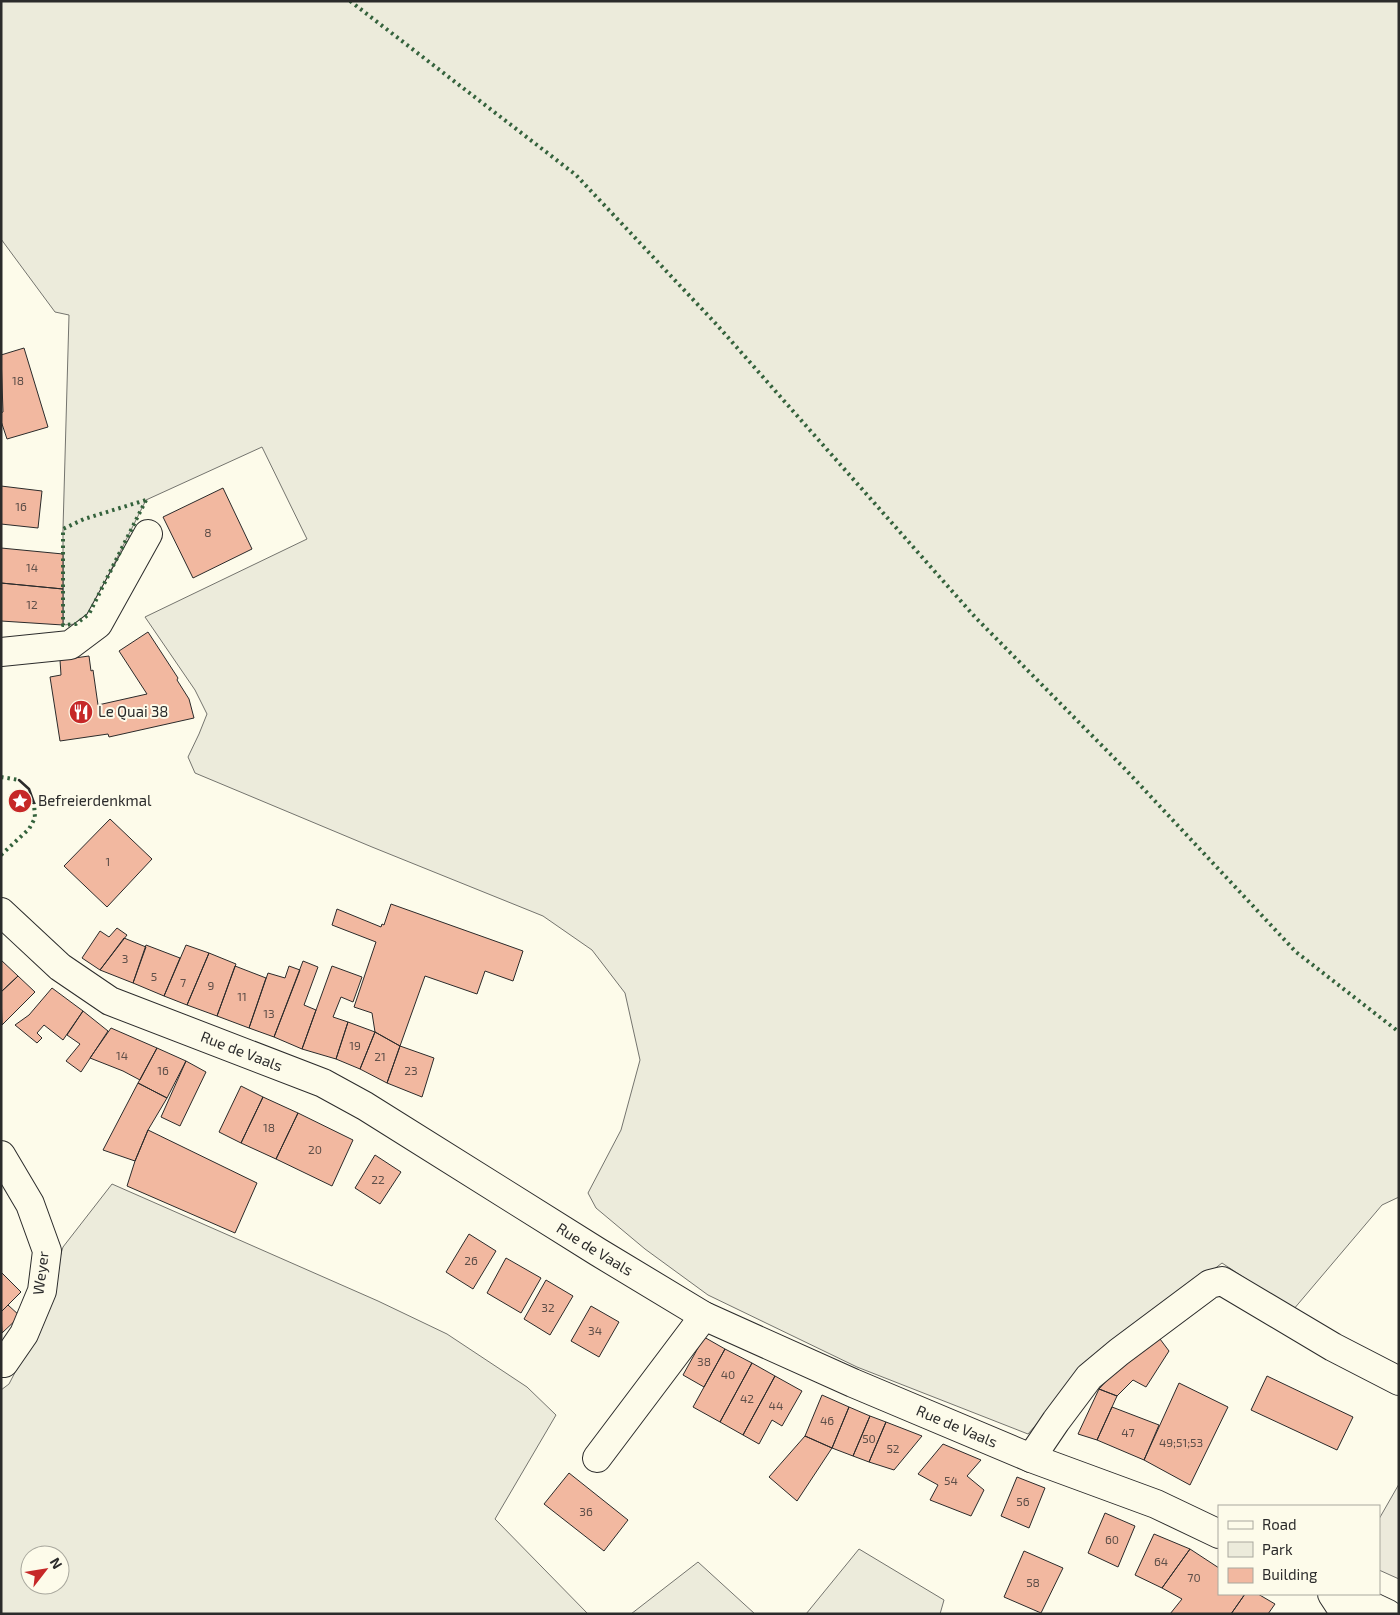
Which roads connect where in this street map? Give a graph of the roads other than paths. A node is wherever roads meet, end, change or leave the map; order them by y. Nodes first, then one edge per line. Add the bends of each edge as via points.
1 (148, 534) dead end
2 (1, 652) edge
3 (1, 912) edge
4 (1, 1155) edge
5 (704, 1316) junction
6 (4, 1363) dead end
7 (1399, 1380) edge
8 (597, 1458) dead end
9 (1031, 1458) junction
10 (1218, 1534) edge
11 (1333, 1595) edge
12 (1348, 1595) edge
13 (1345, 1614) edge
14 (1388, 1614) edge

1 - 2 main road via 98,624 70,645
3 - 5 main road, Rue de Vaals via 60,967 110,1001 323,1083 357,1101
4 - 6 main road, Weyer via 30,1204 47,1251 42,1291 24,1334
5 - 8 main road
5 - 9 main road, Rue de Vaals
7 - 9 main road via 1333,1347 1222,1281 1210,1284 1089,1377
9 - 10 main road, Rue de Vaals via 1156,1504
11 - 13 main road
12 - 14 main road

